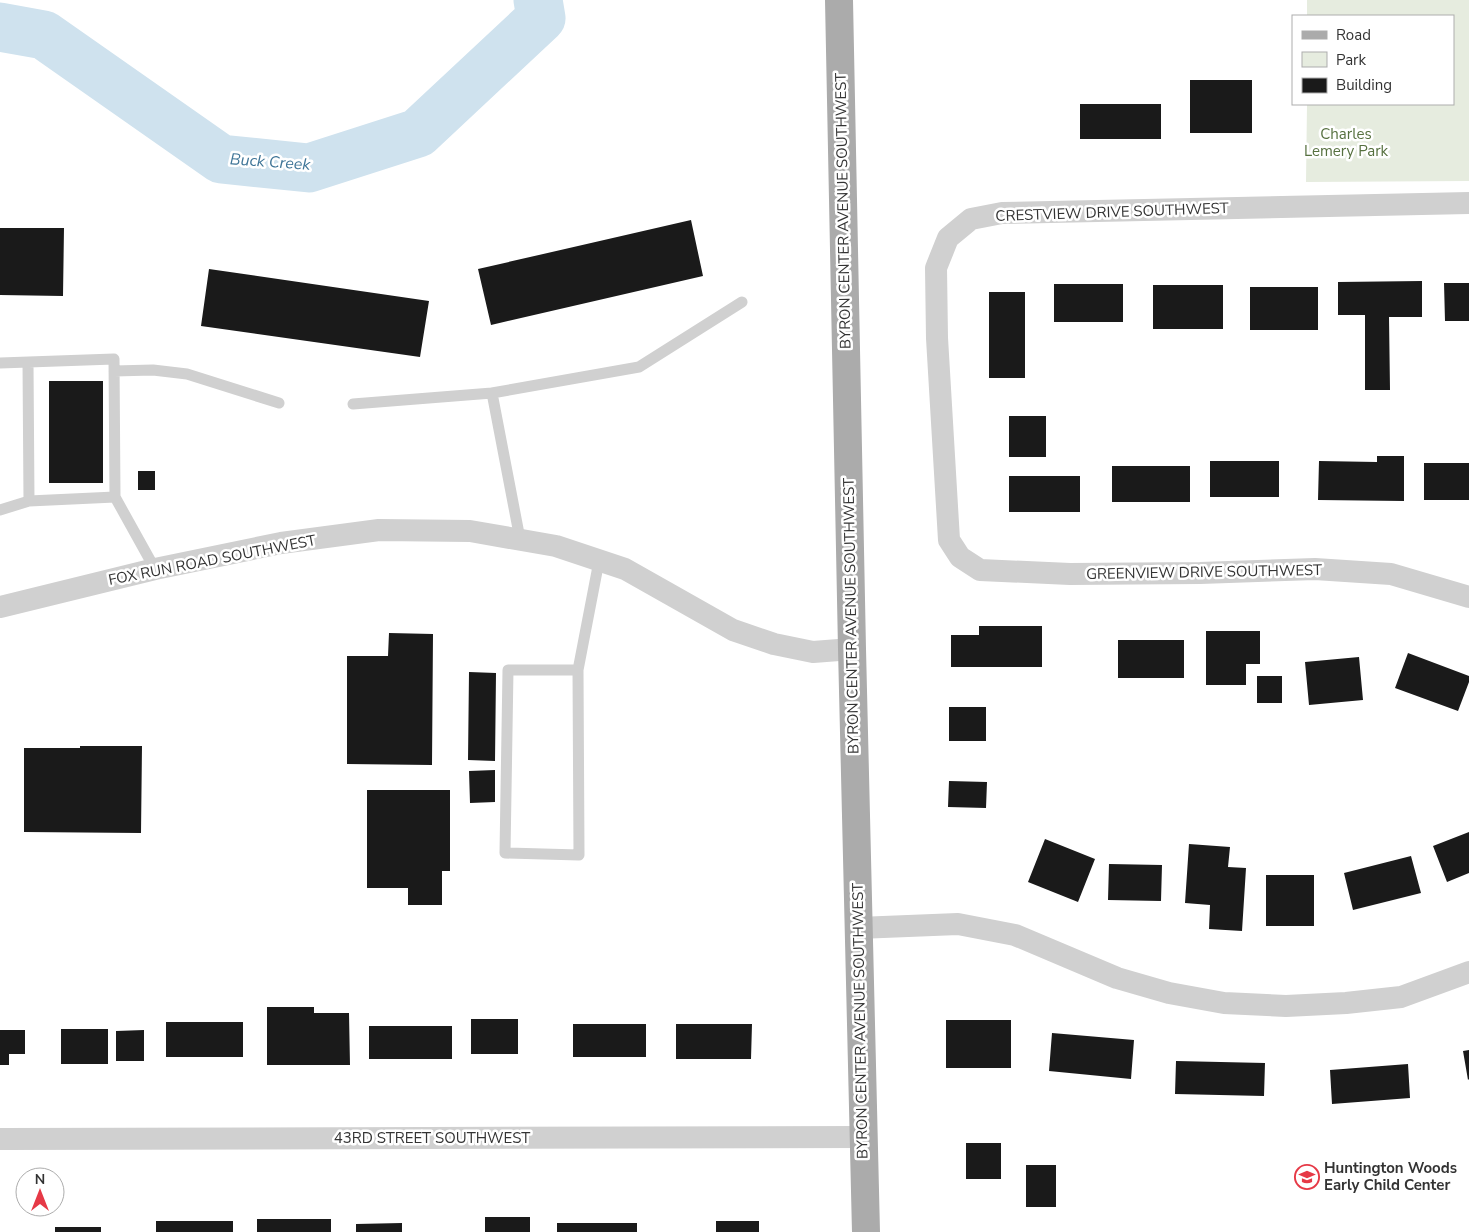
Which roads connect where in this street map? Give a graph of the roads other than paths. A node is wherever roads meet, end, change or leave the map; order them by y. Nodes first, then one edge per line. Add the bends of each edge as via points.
1 (839, 0) edge
2 (1469, 203) edge
3 (742, 302) dead end
4 (28, 363) junction
5 (0, 364) edge
6 (114, 371) junction
7 (492, 394) junction
8 (279, 403) dead end
9 (353, 404) dead end
10 (115, 496) junction
11 (29, 501) junction
12 (0, 510) edge
13 (520, 539) junction
14 (949, 540) joint
15 (599, 561) junction
16 (155, 569) junction
17 (1469, 597) edge
18 (0, 607) edge
19 (852, 649) junction
20 (578, 670) junction
21 (858, 928) junction
22 (1469, 972) edge
23 (863, 1137) junction
24 (0, 1139) edge
25 (866, 1232) edge

1 - 19 main road, BYRON CENTER AVENUE SOUTHWEST
2 - 14 street, CRESTVIEW DRIVE SOUTHWEST via 1002,213 971,219 948,238 936,268
3 - 7 lane via 639,367
4 - 5 lane
4 - 6 lane via 114,359
4 - 11 lane
6 - 8 lane via 153,370 187,374
6 - 10 lane
7 - 9 lane
7 - 13 lane
10 - 11 lane
10 - 16 lane
11 - 12 lane
13 - 15 street, FOX RUN ROAD SOUTHWEST via 556,546
13 - 16 street, FOX RUN ROAD SOUTHWEST via 470,531 379,530 281,543
14 - 17 street, GREENVIEW DRIVE SOUTHWEST via 960,557 980,570 1080,574 1315,568 1391,574
15 - 19 street, FOX RUN ROAD SOUTHWEST via 625,570 733,630 813,652
15 - 20 lane
16 - 18 street, FOX RUN ROAD SOUTHWEST
19 - 21 main road, BYRON CENTER AVENUE SOUTHWEST
20 - 20 lane via 579,855 505,853 508,670
21 - 22 street via 958,924 1014,935 1117,978 1170,993 1224,1003 1346,1004 1401,997
21 - 23 main road, BYRON CENTER AVENUE SOUTHWEST
23 - 24 street, 43RD STREET SOUTHWEST
23 - 25 main road, BYRON CENTER AVENUE SOUTHWEST

